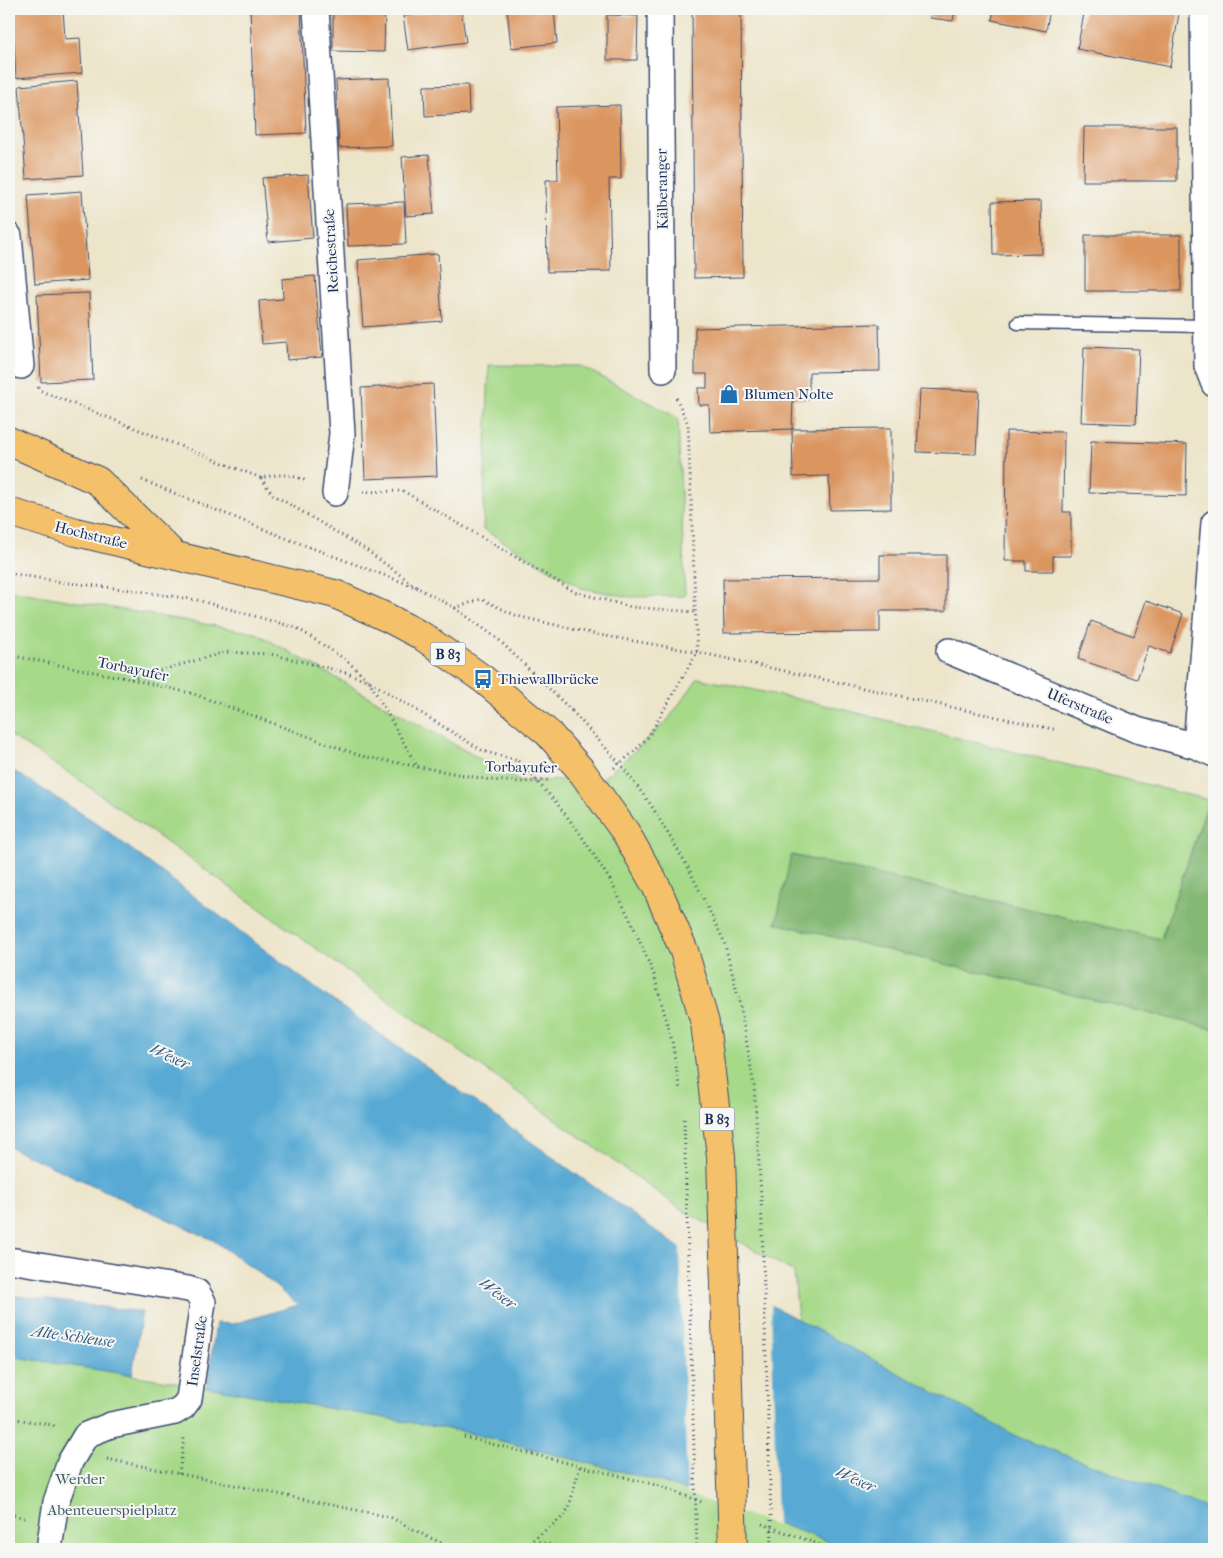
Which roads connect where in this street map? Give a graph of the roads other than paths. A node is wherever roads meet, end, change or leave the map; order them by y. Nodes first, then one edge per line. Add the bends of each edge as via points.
1 (316, 9) edge
2 (660, 9) edge
3 (1203, 9) edge
4 (9, 236) edge
5 (1018, 323) dead end
6 (1207, 326) junction
7 (21, 366) dead end
8 (664, 370) road end
9 (1214, 384) edge
10 (9, 441) edge
11 (335, 493) dead end
12 (9, 513) edge
13 (1214, 523) edge
14 (174, 555) junction
15 (949, 651) dead end
16 (1205, 750) edge
17 (9, 1260) edge
18 (49, 1549) edge
19 (733, 1549) edge

1 - 11 street, Reichestraße via 342,434
2 - 8 street, Kälberanger
3 - 6 street
4 - 7 street
5 - 6 lane
6 - 9 street via 1207,366
10 - 14 main road via 98,481
12 - 14 main road, Hochstraße / B 83
13 - 16 street
14 - 19 main road, B 83, bridge via 334,594 422,636 483,679 548,733 580,769 626,833 657,888 684,951 705,1022 721,1156
15 - 16 street, Uferstraße via 1136,730
17 - 18 street, Inselstraße via 188,1289 197,1292 203,1302 190,1399 175,1412 111,1425 86,1435 74,1452 56,1502

